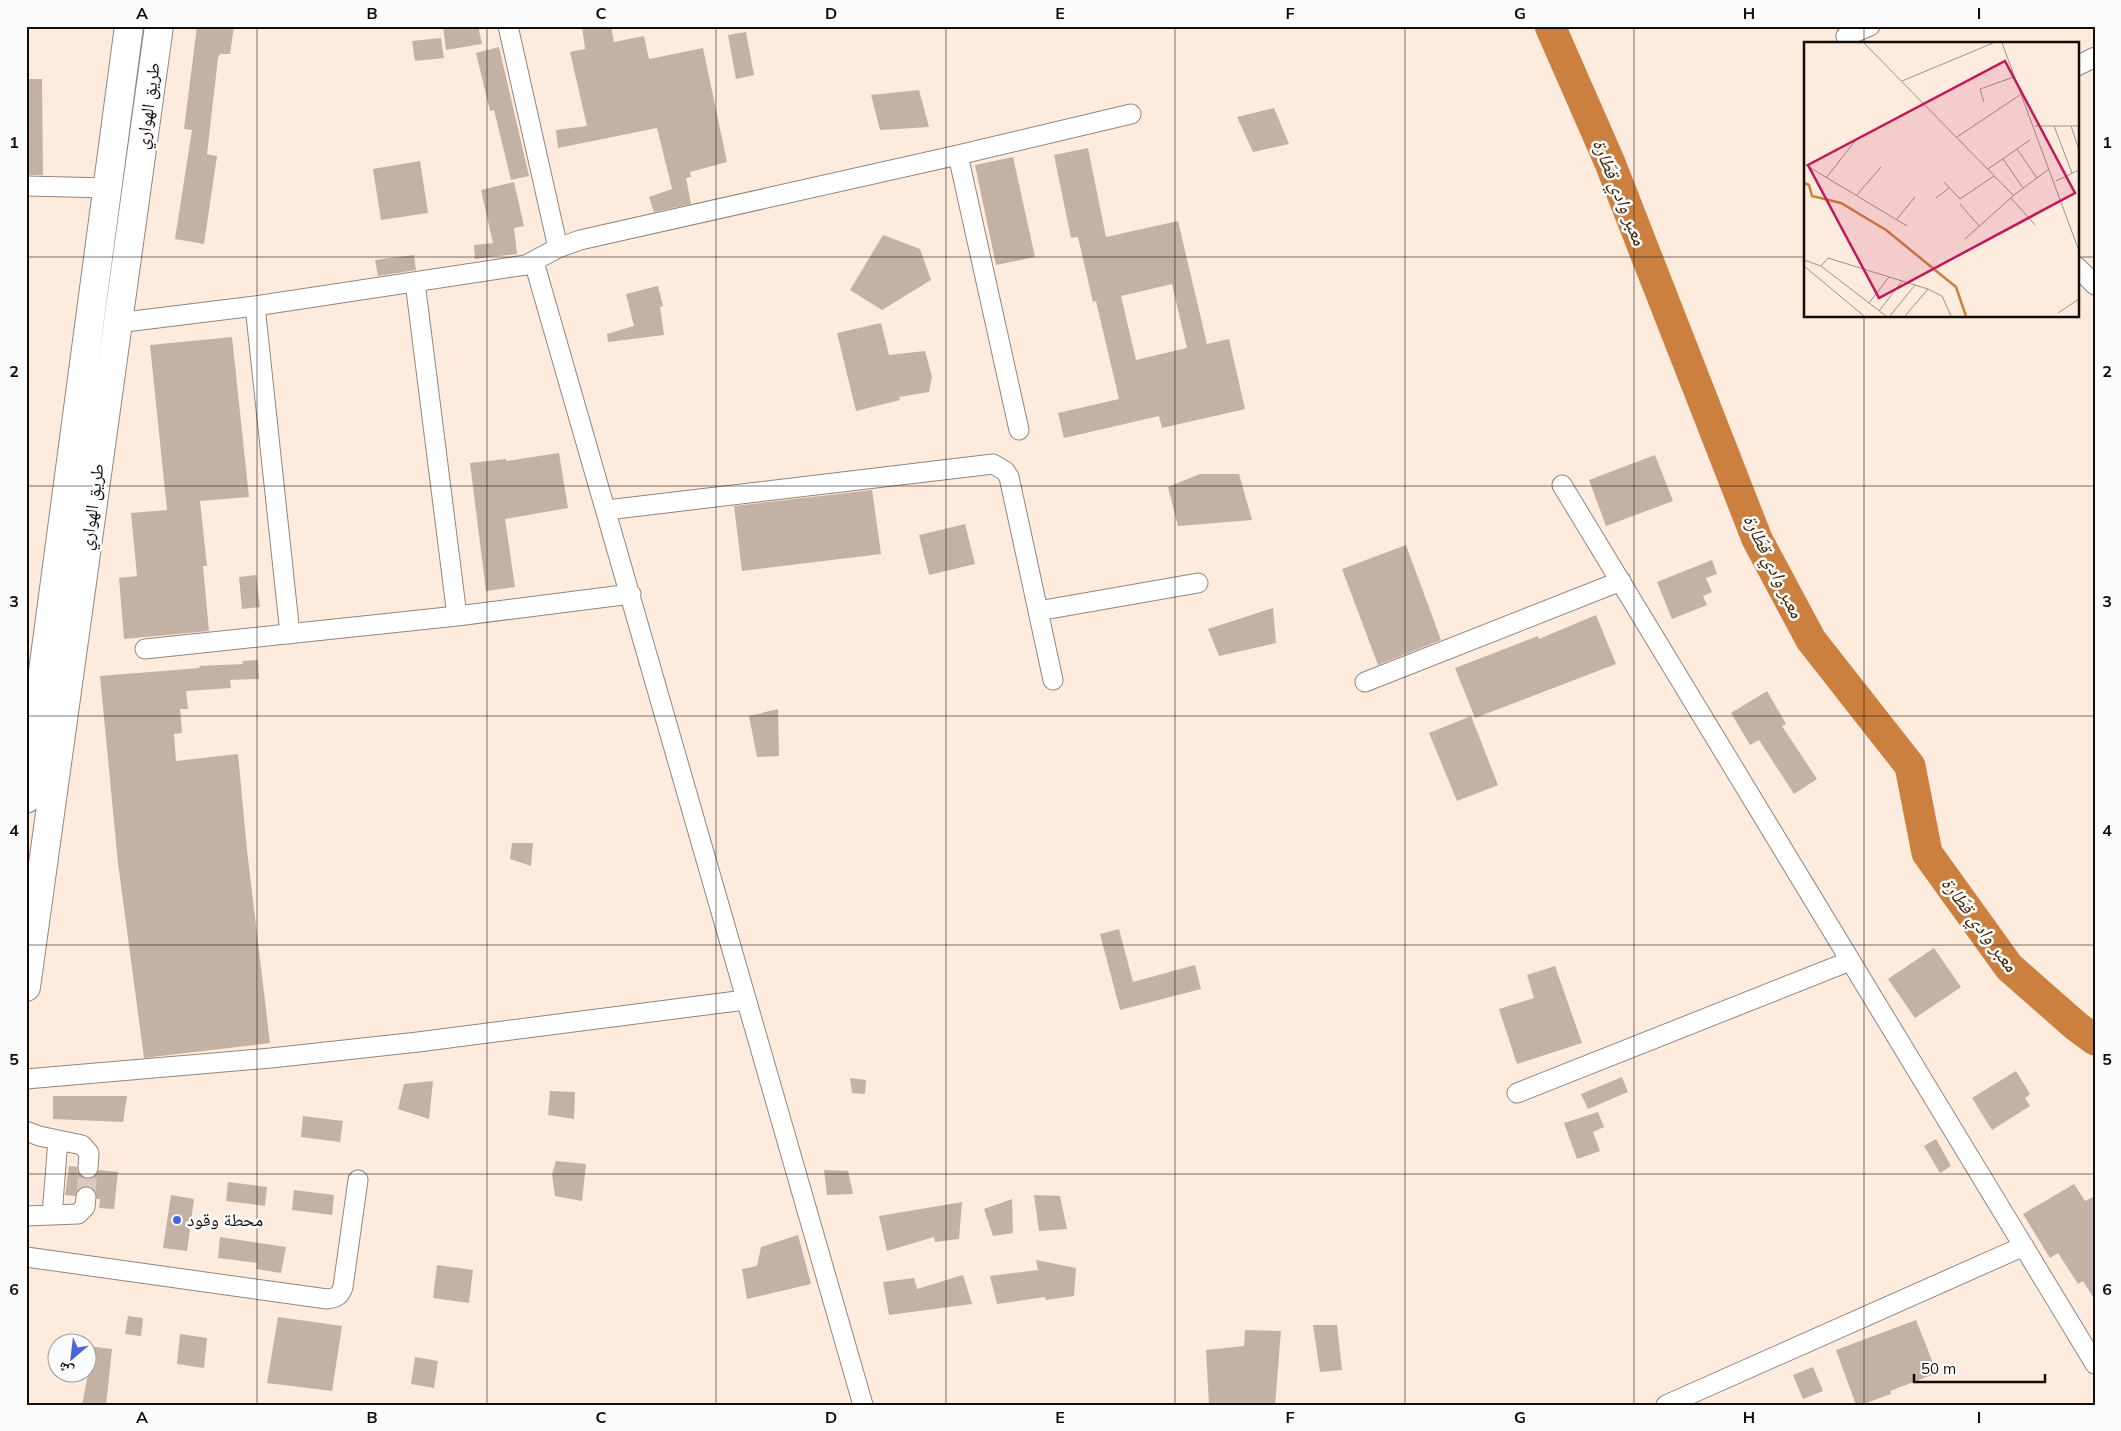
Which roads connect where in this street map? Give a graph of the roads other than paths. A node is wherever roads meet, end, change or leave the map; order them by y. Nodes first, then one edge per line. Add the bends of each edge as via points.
1 (130, 26) edge
2 (159, 26) edge
3 (508, 26) edge
4 (1870, 26) edge
5 (1846, 35) edge
6 (2095, 57) edge
7 (2078, 66) edge
8 (1131, 114) dead end
9 (958, 155) junction
10 (26, 186) edge
11 (108, 188) junction
12 (558, 248) junction
13 (534, 262) junction
14 (2078, 269) edge
15 (415, 282) junction
16 (2095, 285) edge
17 (255, 306) junction
18 (117, 323) junction
19 (1019, 430) dead end
20 (1562, 485) dead end
21 (607, 510) junction
22 (1621, 581) junction
23 (1198, 583) dead end
24 (631, 594) junction
25 (1038, 611) junction
26 (457, 616) junction
27 (290, 634) junction
28 (145, 649) dead end
29 (1053, 680) dead end
30 (1364, 682) dead end
31 (30, 746) edge
32 (26, 799) edge
33 (1850, 961) junction
34 (26, 987) edge
35 (745, 1000) junction
36 (26, 1079) edge
37 (1516, 1093) dead end
38 (26, 1131) edge
39 (58, 1140) junction
40 (88, 1168) tunnel mouth
41 (358, 1180) dead end
42 (86, 1197) tunnel mouth
43 (52, 1215) junction
44 (26, 1216) edge
45 (2024, 1246) junction
46 (26, 1257) edge
47 (2095, 1364) edge
48 (863, 1405) edge
49 (1666, 1405) edge

1 - 11 highway, طريق الهواري
2 - 18 highway, طريق الهواري
3 - 12 street
4 - 5 street
6 - 7 street
8 - 9 street
9 - 12 street via 580,240
9 - 19 street
10 - 11 street
11 - 31 highway, طريق الهواري
12 - 13 street
13 - 15 street
13 - 21 street
14 - 16 street
15 - 17 street
15 - 26 street
17 - 18 street
17 - 27 street
18 - 34 highway, طريق الهواري
20 - 22 street
21 - 24 street
21 - 25 street via 993,464 1009,477
22 - 30 street
22 - 33 street
23 - 25 street
24 - 26 street
24 - 35 street
25 - 29 street
26 - 27 street
27 - 28 street
31 - 32 highway, طريق الهواري
33 - 37 street
33 - 45 street
35 - 36 street via 418,1042
35 - 48 street
38 - 39 street
39 - 40 street via 78,1143 86,1148
39 - 43 street
41 - 46 street via 343,1287 334,1298
42 - 43 street via 81,1213
43 - 44 street
45 - 47 street
45 - 49 street

